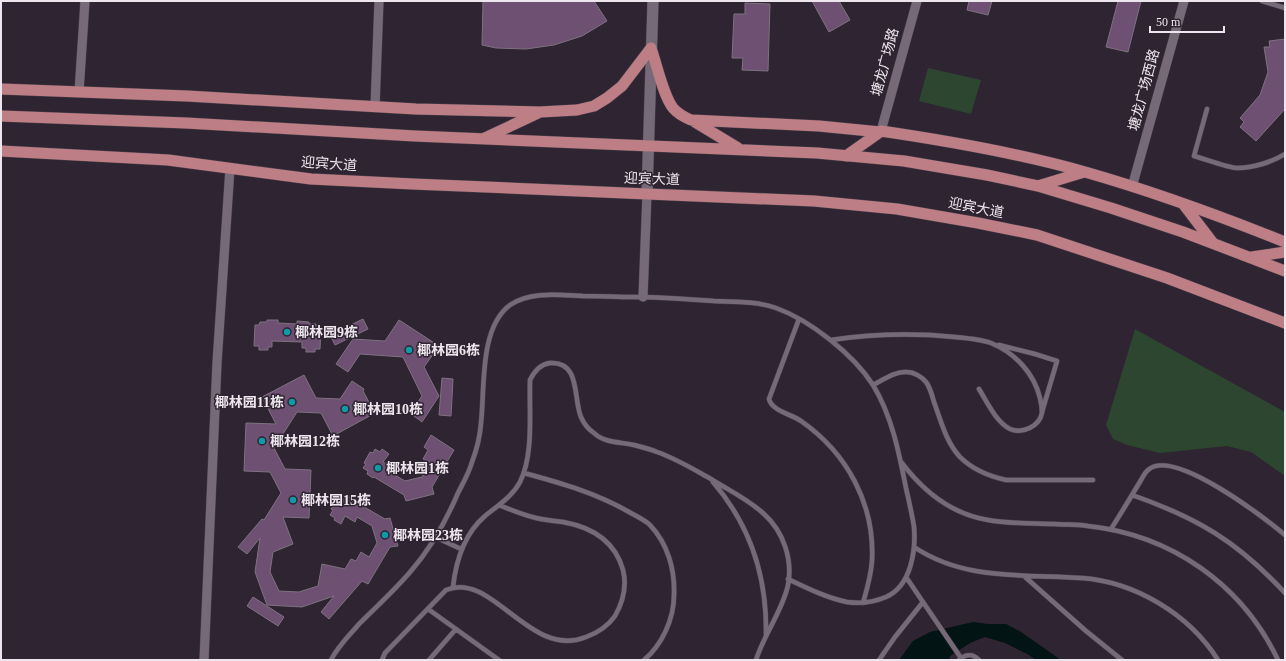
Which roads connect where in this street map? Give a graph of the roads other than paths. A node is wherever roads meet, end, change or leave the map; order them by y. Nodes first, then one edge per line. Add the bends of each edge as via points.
1 (85, 1) edge
2 (379, 1) edge
3 (653, 1) edge
4 (917, 1) edge
5 (1184, 1) edge
6 (1262, 1) edge
7 (1285, 8) edge
8 (651, 48) junction
9 (1, 89) edge
10 (79, 92) junction
11 (375, 107) junction
12 (1207, 109) dead end
13 (540, 112) junction
14 (1, 116) edge
15 (691, 120) junction
16 (880, 132) junction
17 (483, 139) junction
18 (648, 146) junction
19 (740, 150) junction
20 (1, 151) edge
21 (1285, 154) edge
22 (846, 156) junction
23 (1282, 158) edge
24 (230, 168) junction
25 (1085, 172) junction
26 (1038, 186) junction
27 (1132, 187) junction
28 (647, 194) junction
29 (1184, 204) junction
30 (1285, 242) edge
31 (1213, 243) junction
32 (1285, 252) edge
33 (1251, 257) junction
34 (1285, 271) edge
35 (643, 297) junction
36 (799, 319) junction
37 (1285, 323) edge
38 (831, 340) junction
39 (990, 343) junction
40 (873, 385) junction
41 (979, 389) dead end
42 (1042, 414) junction
43 (901, 462) junction
44 (524, 473) junction
45 (711, 479) junction
46 (1093, 480) dead end
47 (1132, 495) junction
48 (499, 505) junction
49 (1111, 529) junction
50 (1285, 536) edge
51 (435, 537) junction
52 (914, 547) junction
53 (461, 549) junction
54 (1024, 576) junction
55 (906, 577) junction
56 (788, 579) junction
57 (453, 587) junction
58 (1285, 593) edge
59 (923, 602) junction
60 (863, 603) junction
61 (428, 609) junction
62 (456, 629) junction
63 (766, 636) junction
64 (960, 659) edge
65 (204, 660) edge
66 (331, 660) edge
67 (382, 660) edge
68 (430, 660) edge
69 (499, 660) edge
70 (644, 660) edge
71 (756, 660) edge
72 (880, 660) edge
73 (979, 660) edge
74 (1122, 660) edge
75 (1218, 660) edge
76 (1278, 660) edge

1 - 10 street
2 - 11 street
3 - 8 street
4 - 16 street, 塘龙广场路
5 - 27 street, 塘龙广场西路
6 - 7 lane
8 - 13 main road via 622,86 594,106 577,110
8 - 15 main road via 665,92 673,107 682,116
8 - 18 street
9 - 10 main road
10 - 11 main road
11 - 13 main road
12 - 23 lane via 1194,156 1236,168
13 - 17 main road
14 - 17 main road
15 - 16 main road via 819,126
15 - 19 main road
16 - 22 main road
16 - 25 main road via 990,150
17 - 18 main road
18 - 19 main road
18 - 28 street
19 - 22 main road
20 - 24 main road, 迎宾大道 via 168,160
21 - 23 lane
22 - 26 main road via 904,161
24 - 28 main road, 迎宾大道 via 312,179
24 - 65 street via 216,363
25 - 26 main road
25 - 27 main road
26 - 31 main road
27 - 29 main road
28 - 35 street
28 - 37 main road, 迎宾大道 via 814,201 897,209 978,223 1036,235 1096,254
29 - 30 main road
29 - 31 main road
31 - 33 main road
32 - 33 main road
33 - 34 main road
35 - 36 lane via 756,303 777,308
35 - 51 lane via 545,295 526,298 512,304 498,318 486,352 478,446 448,516
36 - 38 lane
36 - 60 lane via 769,399 774,407 797,418 830,445 844,461 855,480 869,520 872,540 872,562
38 - 39 lane via 911,334
38 - 40 lane
39 - 42 lane via 1017,358 1027,370 1040,398
39 - 42 lane via 1057,361
40 - 43 lane via 886,411
40 - 46 lane via 902,372 922,378 930,391 951,446 969,466 980,472 1006,480
41 - 42 lane via 998,420 1013,430 1031,428
43 - 49 lane via 930,494 968,515 989,520
43 - 52 lane via 914,525
44 - 45 lane via 528,457 530,380 540,366 549,363 565,367 571,374 580,416 586,427 596,435 607,441 667,455
44 - 48 lane via 510,496
44 - 70 lane via 604,498 649,525 662,541 670,560 674,601 670,622 661,640
45 - 56 lane via 747,501 774,525 787,553
45 - 63 lane via 734,509 753,549 765,598
47 - 49 lane
47 - 50 lane via 1148,469 1161,465 1178,468 1240,500
47 - 58 lane via 1191,518 1218,534 1243,552
48 - 53 lane via 471,532
48 - 57 lane via 524,515 587,529 607,542 621,562 624,574 624,592 619,609 604,628 594,634 577,640 559,640 536,632 469,587
49 - 76 lane via 1168,548 1214,577 1246,609
51 - 53 lane
51 - 66 lane via 410,572 341,643
52 - 54 lane via 950,565 980,573
52 - 55 lane
53 - 57 lane via 455,567
54 - 74 lane
54 - 75 lane via 1088,579 1134,591 1156,601 1180,618
55 - 59 lane
55 - 60 lane via 891,595
56 - 60 lane via 830,597
56 - 63 lane via 784,599
57 - 61 lane via 446,590
59 - 64 lane
59 - 72 lane
61 - 62 lane
61 - 67 lane via 385,653
62 - 68 lane
62 - 69 lane
63 - 71 lane
64 - 73 lane via 969,655

